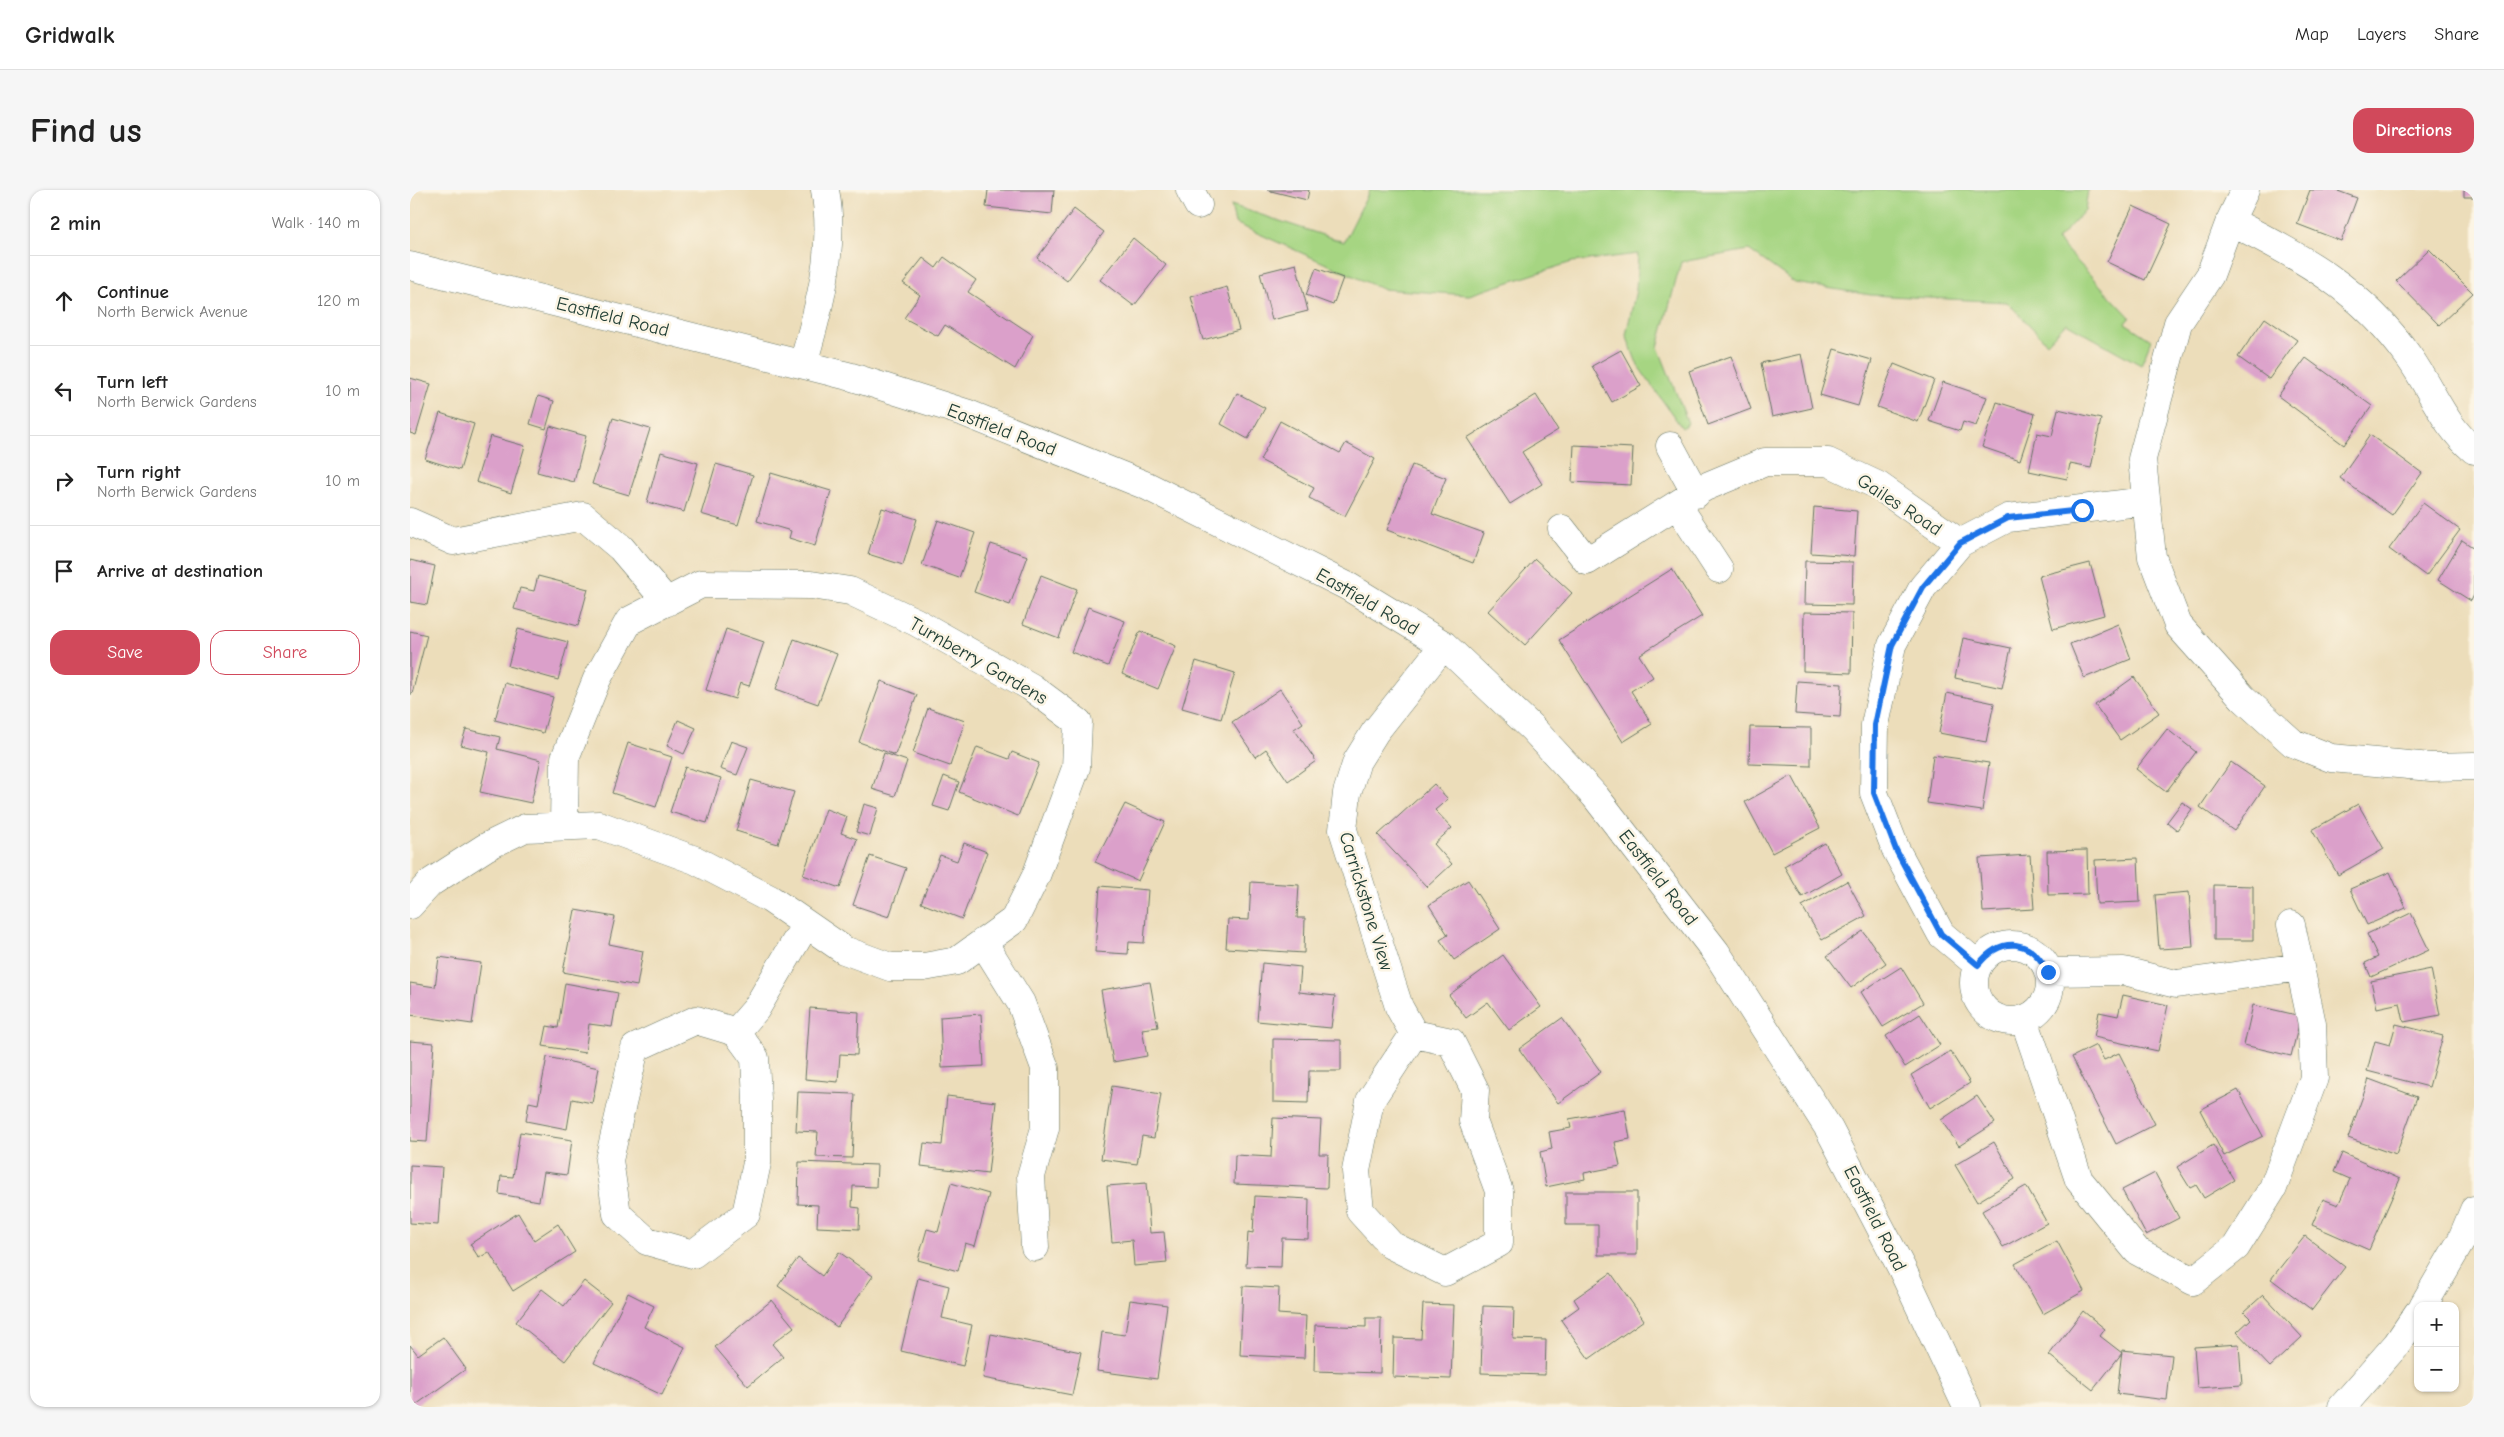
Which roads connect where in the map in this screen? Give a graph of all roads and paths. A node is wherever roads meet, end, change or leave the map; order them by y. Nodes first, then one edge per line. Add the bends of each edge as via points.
1 (825, 190) edge
2 (2245, 190) edge
3 (2230, 221) junction
4 (410, 266) edge
5 (803, 364) junction
6 (1670, 446) dead end
7 (2474, 450) edge
8 (1687, 500) junction
9 (2146, 501) junction
10 (410, 522) edge
11 (1562, 529) dead end
12 (1960, 543) junction
13 (1719, 569) dead end
14 (667, 602) junction
15 (1444, 645) junction
16 (2474, 766) edge
17 (564, 826) junction
18 (410, 905) edge
19 (806, 924) junction
20 (2291, 925) dead end
21 (983, 942) junction
22 (1978, 965) junction
23 (2300, 967) junction
24 (2048, 972) junction
25 (2024, 1019) junction
26 (736, 1032) junction
27 (1414, 1034) junction
28 (2474, 1210) edge
29 (1036, 1246) dead end
30 (2425, 1302) edge
31 (2414, 1318) edge
32 (1967, 1407) edge
33 (2342, 1407) edge

1 - 5 street via 828,207 827,262
2 - 3 street
3 - 7 street via 2293,252 2328,275 2369,309 2409,357 2449,426
3 - 9 street via 2210,275 2178,323 2142,459
4 - 5 street, Eastfield Road
5 - 15 street, Eastfield Road via 966,413 1147,486 1349,587
6 - 8 street
8 - 11 street, Gailes Road via 1588,561
8 - 12 street, Gailes Road via 1705,487 1765,462 1828,462 1879,486
8 - 13 street
9 - 12 street via 2008,518
9 - 16 street via 2152,557 2178,625 2243,698 2293,743 2331,758 2431,767
10 - 14 street via 453,541 583,516 621,548
12 - 22 street via 1923,587 1892,645 1875,725 1874,793 1896,850 1941,934
14 - 17 street, Turnberry Gardens via 629,621 597,679 566,758
14 - 21 street, Turnberry Gardens via 701,584 811,585 850,591 916,622 1031,687 1078,722 1076,768 1036,876 1014,920
15 - 27 street, Carrickstone View via 1375,732 1357,761 1346,792 1343,830 1400,1008
15 - 32 street, Eastfield Road via 1532,728 1595,796 1716,952 1829,1128
17 - 18 street, Turnberry Gardens via 525,828 486,847 430,883
17 - 19 street, Turnberry Gardens via 599,825 695,860 770,899
19 - 21 street, Turnberry Gardens via 844,950 890,967 924,967 957,961
19 - 26 street via 756,1009
20 - 23 street
21 - 29 street via 1022,1004 1046,1068 1045,1128 1031,1176
22 - 24 street via 1993,950 2016,945 2041,958
22 - 25 street via 1974,982 1981,1005 1998,1018
23 - 24 street via 2176,984 2124,971
23 - 25 street via 2312,1024 2314,1078 2274,1188 2236,1247 2193,1281 2137,1251 2079,1180
24 - 25 street via 2050,985 2044,1004
26 - 26 street via 696,1020 635,1048 609,1160 617,1214 647,1241 693,1254 746,1214 757,1163 757,1100 754,1058
27 - 27 street via 1370,1101 1356,1171 1360,1211 1391,1245 1445,1272 1499,1243 1498,1191 1473,1121 1475,1090 1451,1042
28 - 30 street via 2461,1241
31 - 33 street

